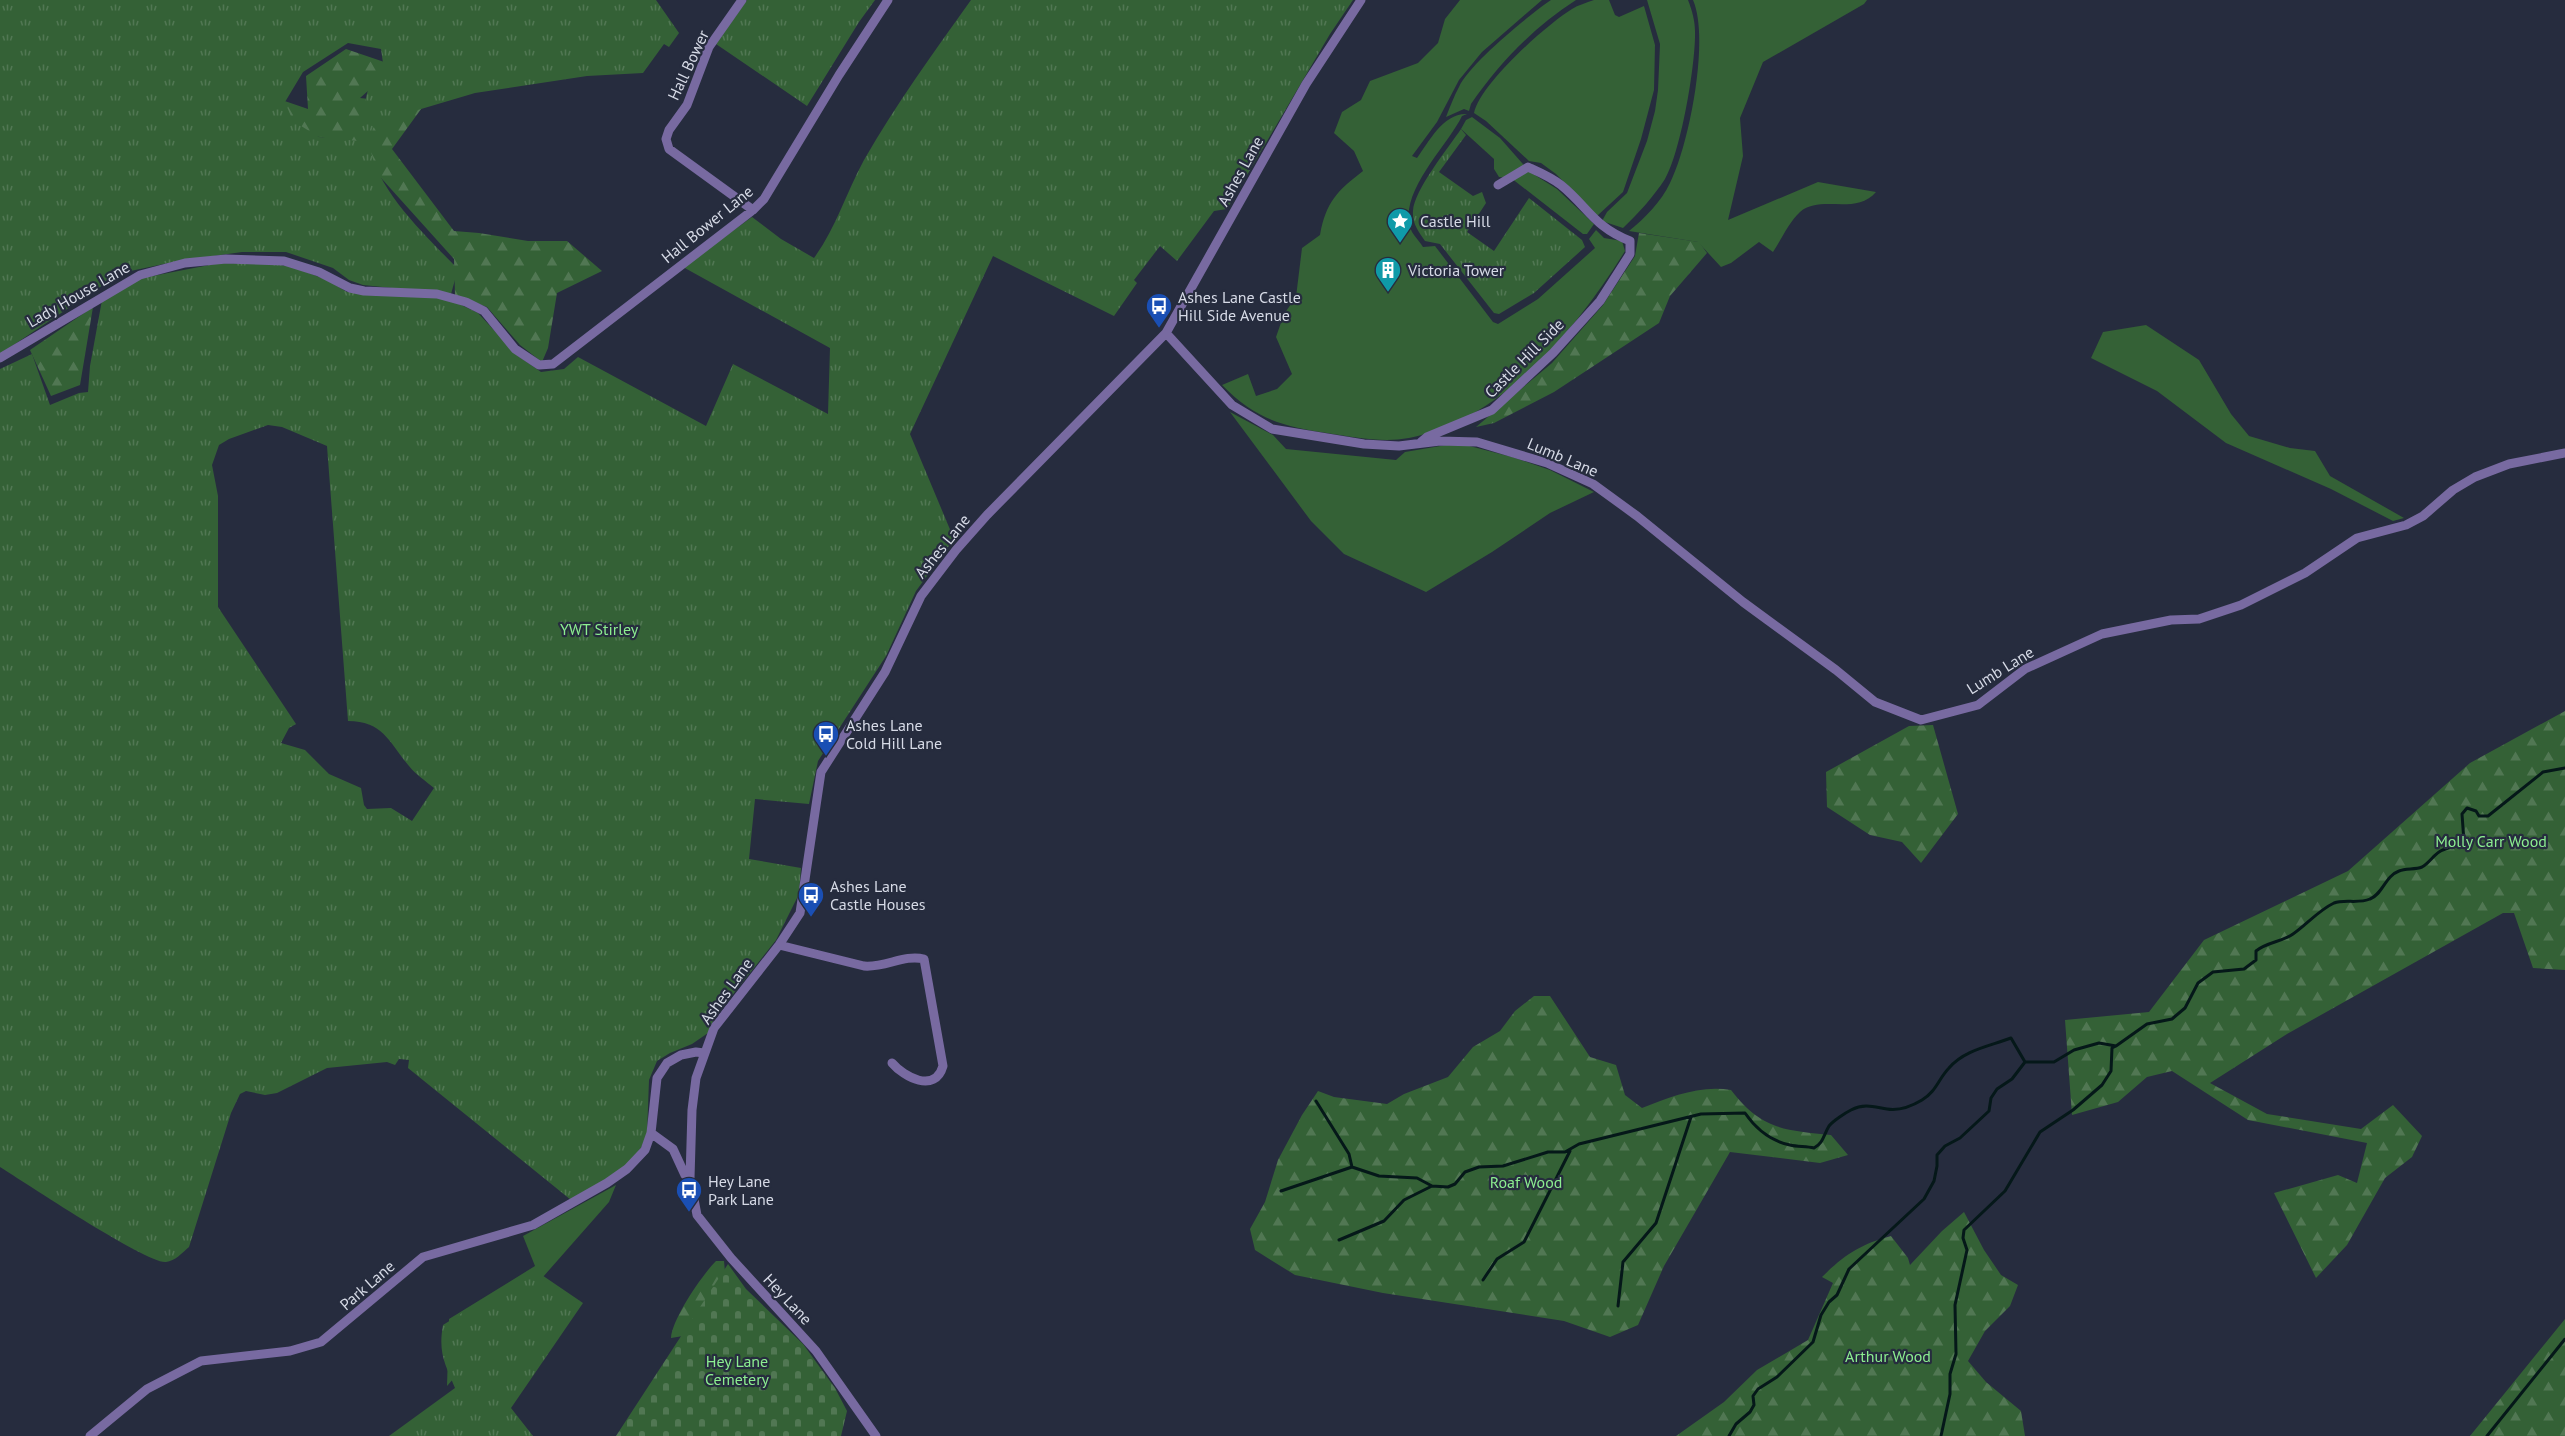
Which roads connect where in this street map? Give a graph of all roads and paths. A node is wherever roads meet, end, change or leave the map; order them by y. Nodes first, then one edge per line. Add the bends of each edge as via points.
1 (742, 0) edge
2 (888, 0) edge
3 (1361, 0) edge
4 (1498, 185) dead end
5 (753, 210) junction
6 (1166, 333) junction
7 (0, 358) edge
8 (538, 365) joint
9 (1419, 444) junction
10 (2565, 453) edge
11 (779, 945) junction
12 (704, 1053) junction
13 (891, 1063) dead end
14 (651, 1133) junction
15 (690, 1178) junction
16 (90, 1436) edge
17 (876, 1436) edge

1 - 5 street, Hall Bower via 709,47 687,105 666,139 669,149
2 - 5 street, Hall Bower Lane via 764,199
3 - 6 street, Ashes Lane via 1306,84
4 - 9 street, Castle Hill Side via 1528,167 1546,175 1562,185 1598,223 1630,241 1630,254 1600,301 1553,353 1492,410
5 - 8 street, Hall Bower Lane via 553,364
6 - 9 street, Castle Hill Side via 1232,405 1272,429 1364,444
6 - 11 street, Ashes Lane via 987,515 921,596 885,672 821,772 800,914
7 - 8 street, Lady House Lane via 140,275 185,263 226,259 284,261 319,272 350,288 437,294 466,302 484,311 515,349
9 - 10 street, Lumb Lane via 1477,442 1547,463 1593,484 1875,702 1921,720 1978,705 2025,669 2102,634 2171,620 2199,619 2241,605 2305,573 2357,538 2406,525 2423,516 2475,477 2509,464
11 - 12 street, Ashes Lane via 714,1029
11 - 13 street via 878,968 905,959 924,959 943,1066 941,1074 925,1082 900,1073
12 - 14 street, Park Lane via 681,1055 667,1063 657,1077
12 - 15 street, Ashes Lane via 692,1110
14 - 15 street via 673,1149
14 - 16 street, Park Lane via 645,1150 607,1183 533,1225 423,1257 321,1342 290,1351 201,1361 147,1389
15 - 17 street, Hey Lane via 697,1215 816,1351

